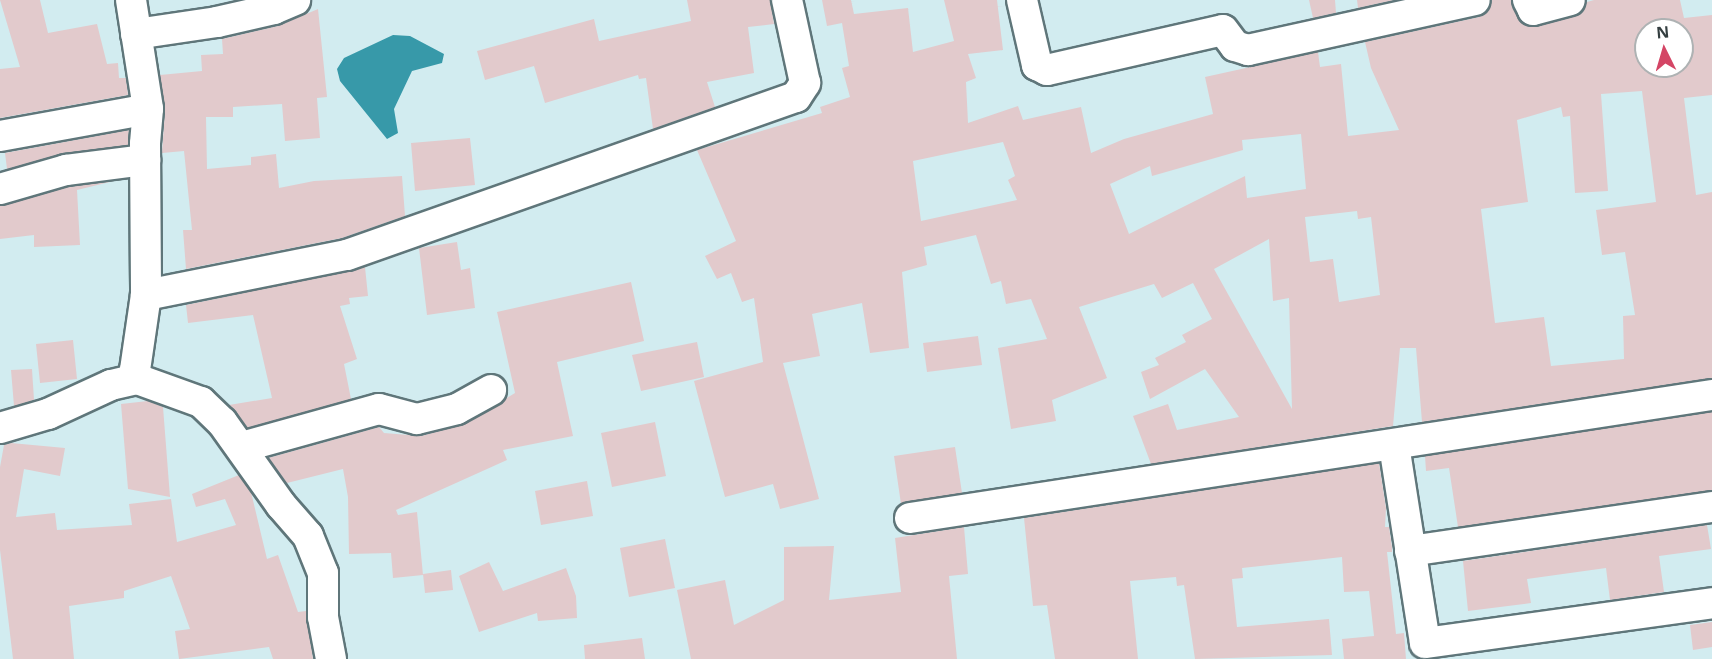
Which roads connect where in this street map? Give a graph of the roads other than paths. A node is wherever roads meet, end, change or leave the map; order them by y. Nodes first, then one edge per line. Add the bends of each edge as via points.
1 (131, 0) edge
2 (295, 0) edge
3 (787, 0) edge
4 (1022, 0) edge
5 (1475, 0) edge
6 (1528, 0) edge
7 (1570, 0) edge
8 (136, 34) junction
9 (148, 109) junction
10 (0, 135) edge
11 (145, 160) junction
12 (0, 189) edge
13 (146, 296) junction
14 (137, 379) junction
15 (491, 390) dead end
16 (1712, 395) edge
17 (0, 428) edge
18 (1394, 445) junction
19 (242, 447) junction
20 (1712, 507) edge
21 (910, 518) dead end
22 (1410, 551) junction
23 (1712, 603) edge
24 (1425, 651) edge
25 (331, 659) edge

1 - 8 street
2 - 8 street via 217,22
3 - 13 street via 805,83 796,97 347,255
4 - 5 street via 1037,65 1047,70 1223,30 1235,46 1248,50
6 - 7 street via 1533,10
8 - 9 street
9 - 10 street
9 - 11 street
11 - 12 street via 66,170
11 - 13 street
13 - 14 street
14 - 17 street via 111,385 48,414
14 - 19 street via 201,402
15 - 19 street via 457,409 417,419 379,409
16 - 18 street
18 - 21 street
18 - 22 street
19 - 25 street via 312,546 323,573 323,617
20 - 22 street
22 - 24 street
23 - 24 street

